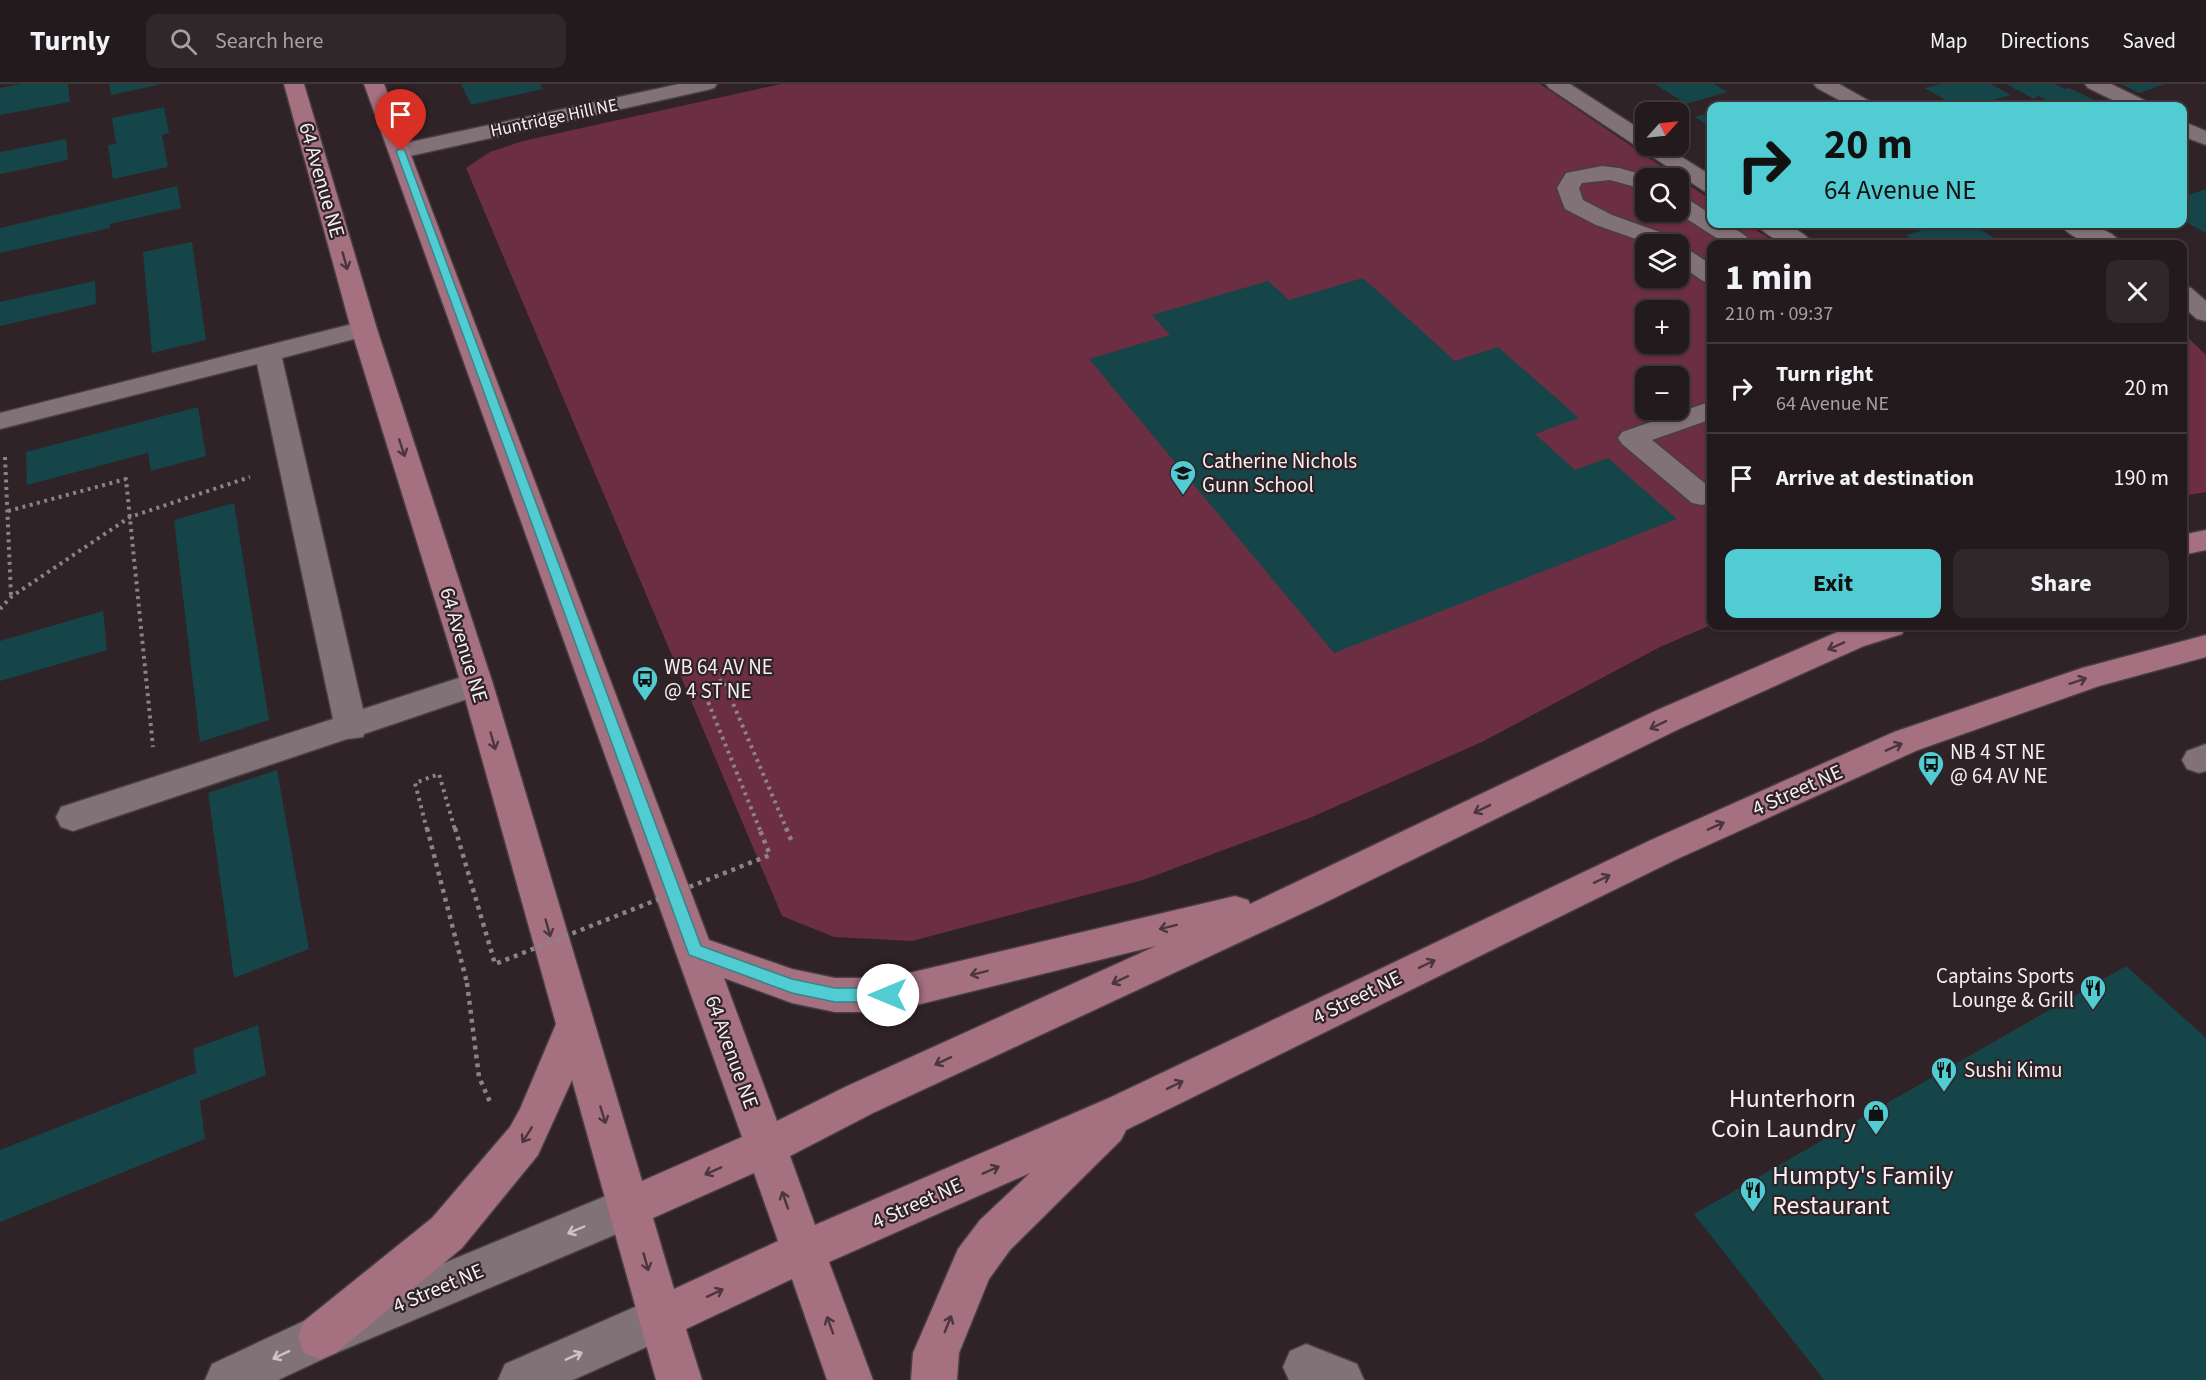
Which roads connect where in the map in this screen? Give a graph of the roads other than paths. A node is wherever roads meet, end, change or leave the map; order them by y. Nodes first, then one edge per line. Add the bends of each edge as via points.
1 (294, 84) edge
2 (374, 84) edge
3 (707, 84) edge
4 (1556, 84) edge
5 (1824, 84) edge
6 (2095, 84) edge
7 (1857, 102) edge
8 (2132, 102) edge
9 (2187, 130) edge
10 (1635, 136) edge
11 (2206, 139) edge
12 (401, 151) junction
13 (1666, 156) edge
14 (1635, 178) edge
15 (1707, 183) edge
16 (1689, 209) edge
17 (1707, 221) edge
18 (1717, 228) edge
19 (1775, 228) edge
20 (2080, 228) edge
21 (1643, 234) edge
22 (1735, 240) edge
23 (1795, 240) edge
24 (2103, 240) edge
25 (1689, 260) edge
26 (1707, 273) edge
27 (2187, 283) edge
28 (2206, 283) edge
29 (2187, 297) edge
30 (2206, 314) edge
31 (364, 329) junction
32 (268, 353) junction
33 (1707, 411) edge
34 (1, 420) edge
35 (1707, 494) edge
36 (2206, 540) edge
37 (2187, 544) edge
38 (1878, 630) edge
39 (2206, 646) edge
40 (477, 684) junction
41 (351, 728) junction
42 (73, 817) dead end
43 (1307, 894) junction
44 (695, 951) junction
45 (576, 1023) junction
46 (1123, 1111) junction
47 (766, 1148) junction
48 (630, 1207) junction
49 (803, 1252) junction
50 (662, 1317) junction
51 (320, 1337) junction
52 (228, 1380) edge
53 (520, 1380) edge
54 (679, 1380) edge
55 (850, 1380) edge
56 (934, 1380) edge

1 -> 31 main road, 64 Avenue NE
2 - 12 main road, 64 Avenue NE
3 - 12 street, Huntridge Hill NE
4 - 10 street
5 - 7 street
6 - 8 street
9 - 11 street
12 - 44 main road, 64 Avenue NE
13 - 15 street
14 - 21 street via 1594,171 1574,178 1568,188 1573,204
16 - 17 street
18 - 22 street
19 - 23 street
20 - 24 street
25 - 26 street
27 - 28 street
29 - 30 street
31 - 32 street
31 -> 40 main road, 64 Avenue NE
32 - 34 street
32 - 41 street
33 - 35 street via 1632,438 1702,496
36 - 37 main road
38 -> 43 main road, 4 Street NE via 1667,720
46 -> 39 main road, 4 Street NE via 1663,850 1906,741 2093,676
40 - 41 street
40 -> 45 main road, 64 Avenue NE
41 - 42 street
43 -> 44 main road via 888,995 835,995 792,986
43 -> 47 main road, 4 Street NE via 859,1100
44 - 47 main road, 64 Avenue NE
45 -> 48 main road, 64 Avenue NE
45 -> 51 main road via 524,1141 447,1233
49 -> 46 main road, 4 Street NE
56 -> 46 main road via 936,1353 973,1264 995,1235
47 -> 48 main road, 4 Street NE
49 -> 47 main road, 64 Avenue NE
48 -> 50 main road, 64 Avenue NE
48 -> 51 street, 4 Street NE
50 -> 49 main road, 4 Street NE
55 -> 49 main road, 64 Avenue NE
53 -> 50 street, 4 Street NE
50 - 54 main road, 64 Avenue NE
51 -> 52 street, 4 Street NE

